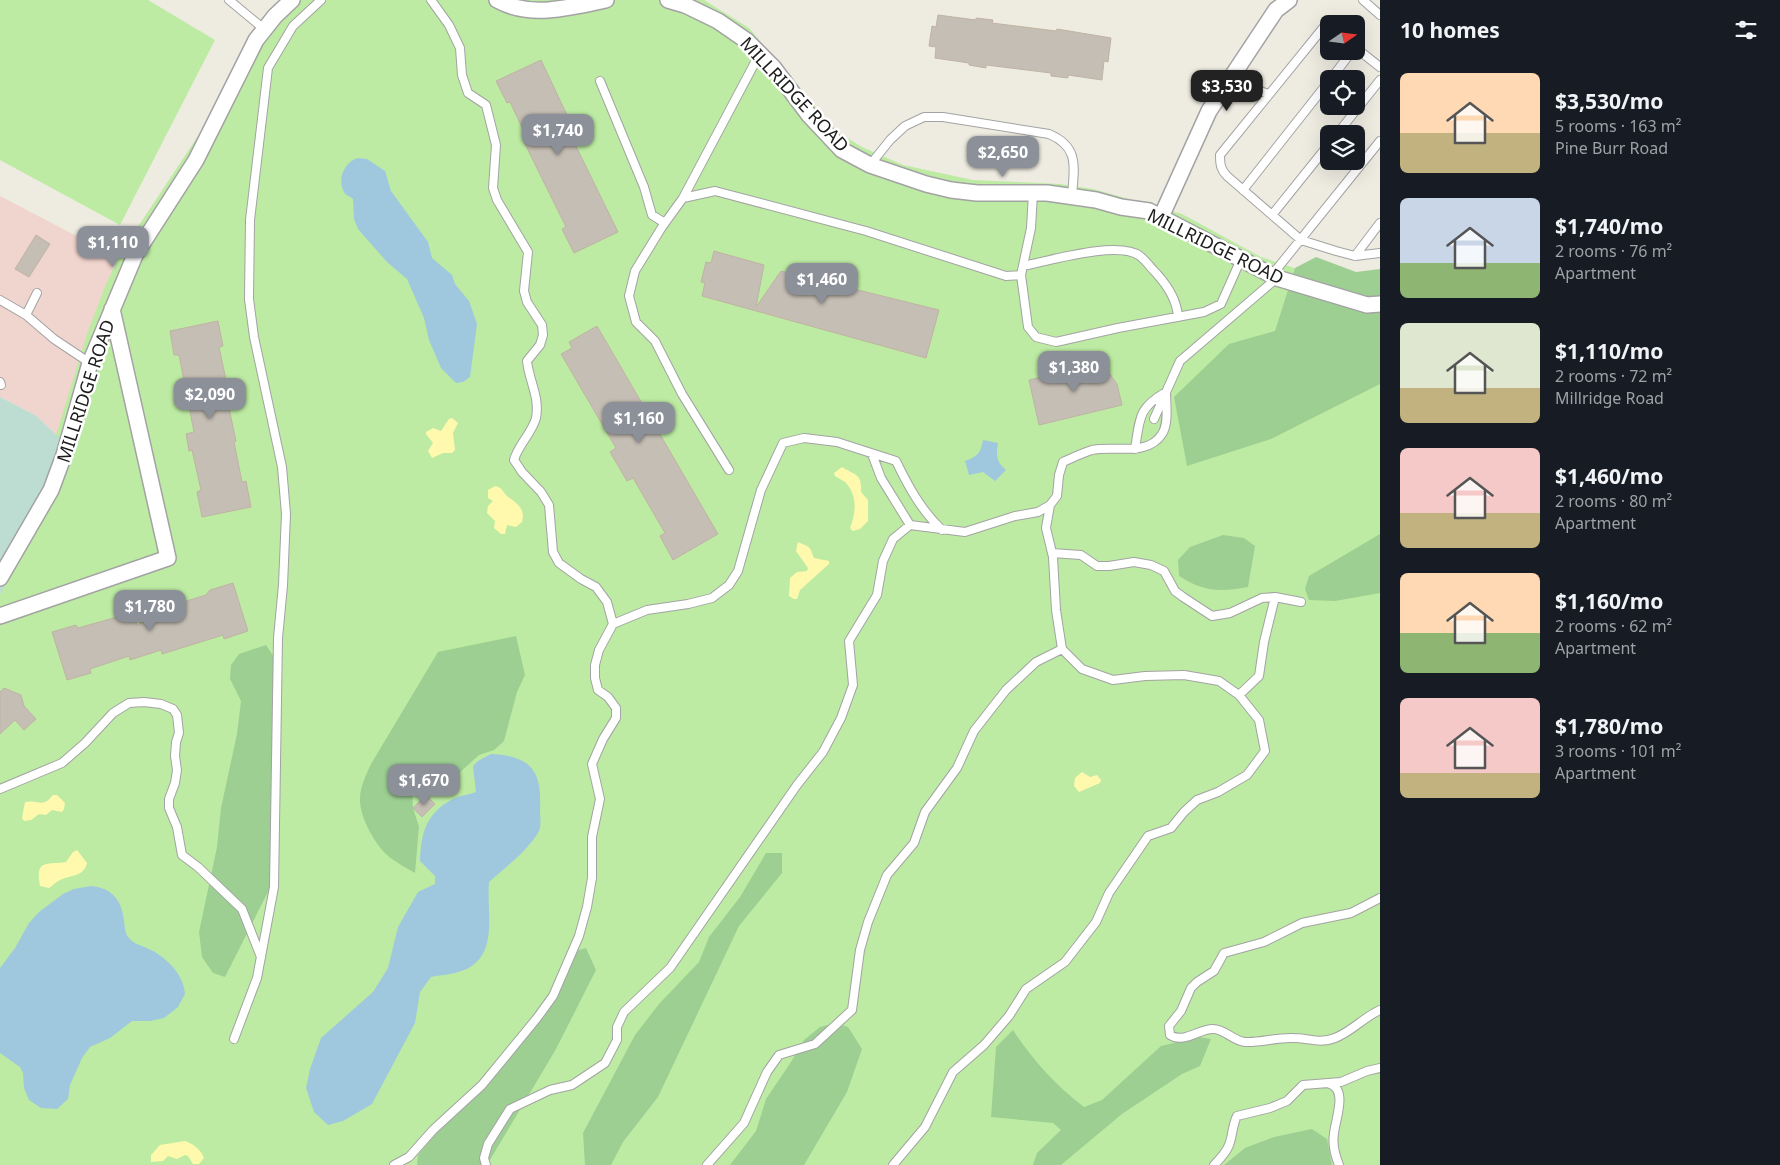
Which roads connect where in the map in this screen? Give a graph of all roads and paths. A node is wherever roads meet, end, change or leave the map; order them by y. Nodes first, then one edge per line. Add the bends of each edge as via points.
1 (229, 0) edge
2 (292, 0) edge
3 (321, 0) edge
4 (431, 0) edge
5 (497, 0) edge
6 (606, 0) edge
7 (668, 0) edge
8 (1289, 0) edge
9 (1363, 0) edge
10 (588, 2) edge
11 (1380, 15) edge
12 (264, 29) junction
13 (1320, 32) edge
14 (760, 53) junction
15 (1365, 55) edge
16 (1345, 60) edge
17 (1380, 67) edge
18 (1338, 70) edge
19 (1234, 74) junction
20 (1380, 80) edge
21 (600, 81) dead end
22 (1320, 93) edge
23 (1268, 94) junction
24 (1344, 125) edge
25 (1380, 141) edge
26 (1320, 155) edge
27 (870, 165) junction
28 (1243, 190) junction
29 (1033, 193) junction
30 (1072, 196) junction
31 (683, 198) junction
32 (1272, 215) junction
33 (1161, 217) junction
34 (665, 223) junction
35 (1380, 223) edge
36 (1301, 240) junction
37 (1380, 253) edge
38 (1356, 256) junction
39 (1241, 259) junction
40 (1023, 266) junction
41 (1021, 275) junction
42 (1274, 276) junction
43 (37, 294) dead end
44 (2, 304) edge
45 (1380, 304) edge
46 (112, 309) junction
47 (26, 315) junction
48 (1178, 317) junction
49 (90, 363) junction
50 (1166, 392) junction
51 (1154, 419) dead end
52 (1135, 449) junction
53 (872, 454) junction
54 (729, 470) dead end
55 (1050, 506) junction
56 (910, 525) junction
57 (942, 530) junction
58 (1052, 553) junction
59 (0, 578) edge
60 (1275, 597) junction
61 (1301, 602) dead end
62 (0, 616) edge
63 (613, 624) junction
64 (1062, 649) junction
65 (1239, 695) junction
66 (0, 789) edge
67 (1380, 898) edge
68 (261, 957) junction
69 (1380, 1010) edge
70 (234, 1039) dead end
71 (1380, 1068) edge
72 (1330, 1084) junction
73 (394, 1165) edge
74 (486, 1165) edge
75 (707, 1165) edge
76 (893, 1165) edge
77 (1214, 1165) edge
78 (1338, 1165) edge

1 - 12 lane
2 - 12 street, MILLRIDGE ROAD
3 - 68 lane via 293,26 268,68 250,220 251,318 282,467 286,514 278,638 274,887
4 - 63 lane via 460,48 462,75 468,92 486,105 496,145 493,188 528,252 524,292 542,325 540,345 527,361 528,375 535,389 536,420 514,460 548,505 553,552 559,564 596,587 607,602
5 - 10 street via 537,11
6 - 10 street
7 - 14 street, MILLRIDGE ROAD via 718,21
8 - 19 street via 1276,10
9 - 11 lane
12 - 46 street, MILLRIDGE ROAD via 196,160 135,254
13 - 23 lane
14 - 27 street, MILLRIDGE ROAD via 809,115 842,150
14 - 31 lane
15 - 17 lane
16 - 18 lane
19 - 23 lane via 1250,87
19 - 33 street via 1209,112
20 - 24 lane
21 - 34 lane via 644,187 652,215
22 - 28 lane
23 - 28 lane via 1220,156 1221,170
25 - 36 lane
26 - 32 lane
27 - 29 street, MILLRIDGE ROAD via 951,190
27 - 30 lane via 905,126 924,117 943,117 1058,138 1071,151 1074,167
28 - 32 lane
29 - 30 street, MILLRIDGE ROAD
29 - 40 lane via 1031,228
30 - 33 street, MILLRIDGE ROAD via 1149,210
31 - 34 lane
31 - 41 lane via 715,191 866,231 1006,276
32 - 36 lane
33 - 39 street, MILLRIDGE ROAD
34 - 54 lane via 636,271 629,296 636,322 655,341 682,394
35 - 38 lane
36 - 38 lane
36 - 42 lane
37 - 38 lane
39 - 42 street, MILLRIDGE ROAD
39 - 48 lane via 1221,304 1204,312
40 - 41 lane
40 - 48 lane via 1103,249 1139,255 1166,283 1178,308
41 - 48 lane via 1028,327 1036,337 1056,342
42 - 45 street, MILLRIDGE ROAD via 1367,305
42 - 50 lane via 1180,361
43 - 47 lane
44 - 47 lane
46 - 49 street, MILLRIDGE ROAD
46 - 62 street via 168,558
47 - 49 lane
49 - 59 street, MILLRIDGE ROAD via 52,490
50 - 51 lane
50 - 52 lane via 1150,401 1139,419
50 - 52 lane via 1163,434 1153,443
52 - 55 lane via 1092,450 1062,462 1057,496
53 - 56 lane via 881,478
53 - 57 lane via 896,461 928,517
53 - 63 lane via 837,442 804,438 782,443 762,490 738,571 729,585 712,598 647,610
55 - 57 lane via 965,532
55 - 58 lane via 1046,528
56 - 57 lane
56 - 74 lane via 893,539 883,561 877,595 849,641 853,685 823,752 670,968 624,1012 605,1063 572,1085 550,1090 510,1109 488,1144 484,1158
58 - 60 lane via 1081,555 1097,566 1134,562 1151,564 1164,572 1183,597 1212,616 1230,613 1262,598
58 - 64 lane
60 - 61 lane
60 - 65 lane via 1259,676
63 - 73 lane via 598,650 595,665 598,690 616,708 616,718 592,764 600,799 592,837 592,878 579,936 553,996 537,1018 482,1085 409,1157
64 - 65 lane via 1082,669 1113,680 1184,675 1219,681
64 - 75 lane via 1036,662 1006,690 974,731 957,768 925,812 914,843 887,874 860,950 852,1010 815,1044 779,1055 767,1072 744,1123
65 - 76 lane via 1259,720 1265,751 1247,775 1197,800 1171,828 1148,836 1109,893 1096,922 1065,962 1026,989 997,1030 953,1072 925,1127
66 - 68 lane via 62,762 85,743 113,712 129,703 161,704 173,709 179,733 175,756 177,770 169,808 182,855 242,909
67 - 69 lane via 1351,914 1302,923 1264,942 1226,951 1214,971 1191,988 1168,1030 1170,1035 1180,1038 1211,1029 1241,1042 1293,1038 1323,1042 1341,1036
68 - 70 lane via 257,978
71 - 72 lane
72 - 77 lane via 1303,1085 1287,1100 1270,1108 1237,1116 1232,1125 1230,1143
72 - 78 lane via 1339,1096 1333,1143

